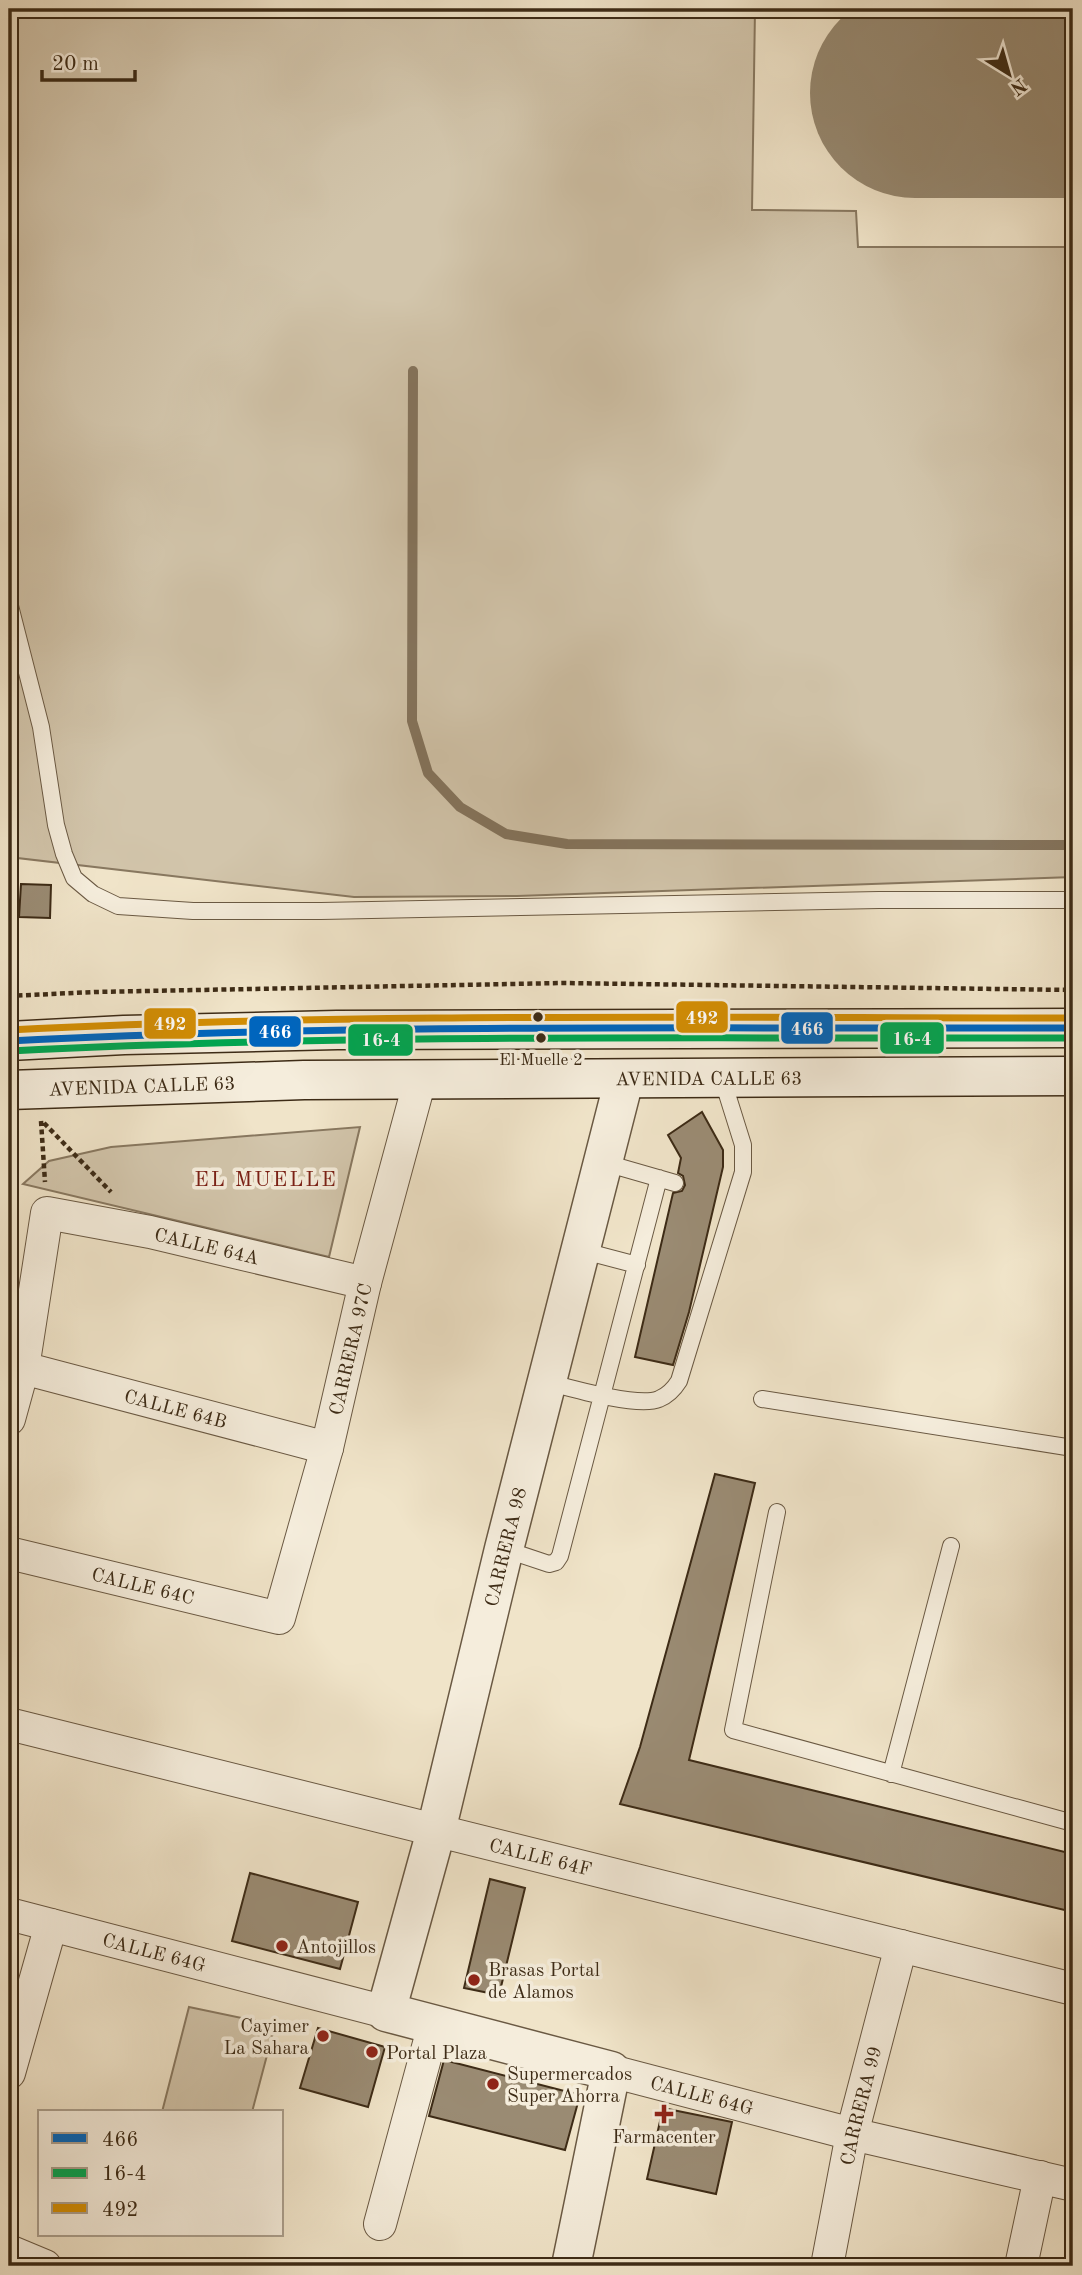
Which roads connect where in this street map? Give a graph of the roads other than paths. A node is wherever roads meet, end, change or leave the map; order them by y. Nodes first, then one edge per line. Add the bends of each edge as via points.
1 (9, 602) edge
2 (1073, 900) edge
3 (1073, 1028) edge
4 (9, 1041) edge
5 (1073, 1076) edge
6 (722, 1079) junction
7 (420, 1080) junction
8 (624, 1080) junction
9 (9, 1090) edge
10 (602, 1162) junction
11 (659, 1178) junction
12 (675, 1183) dead end
13 (717, 1195) dead end
14 (734, 1199) junction
15 (580, 1250) junction
16 (637, 1265) junction
17 (365, 1283) junction
18 (23, 1368) junction
19 (547, 1382) junction
20 (603, 1397) junction
21 (762, 1399) dead end
22 (9, 1419) edge
23 (327, 1448) junction
24 (1073, 1448) edge
25 (777, 1512) dead end
26 (951, 1546) dead end
27 (504, 1549) junction
28 (9, 1553) edge
29 (279, 1618) joint
30 (9, 1724) edge
31 (891, 1774) junction
32 (1073, 1823) edge
33 (436, 1831) junction
34 (9, 1914) edge
35 (51, 1925) junction
36 (901, 1946) junction
37 (1073, 1989) edge
38 (386, 2012) junction
39 (434, 2025) junction
40 (611, 2071) junction
41 (9, 2073) edge
42 (852, 2134) junction
43 (1040, 2177) junction
44 (1073, 2185) edge
45 (380, 2224) dead end
46 (9, 2251) edge
47 (45, 2266) edge
48 (571, 2266) edge
49 (827, 2266) edge
50 (1021, 2266) edge

1 - 2 lane via 41,727 64,854 74,878 118,906 309,912
3 - 4 main road via 337,1030
5 - 6 main road, AVENIDA CALLE 63
6 - 8 main road, AVENIDA CALLE 63
6 - 14 lane via 743,1145 743,1172
7 - 8 main road, AVENIDA CALLE 63
7 - 9 main road, AVENIDA CALLE 63
7 - 17 street, CARRERA 97C
8 - 10 main road, CARRERA 98
10 - 11 lane
10 - 15 main road, CARRERA 98
11 - 12 lane
11 - 16 lane
13 - 14 lane
14 - 20 lane via 680,1381 656,1401
15 - 16 lane
15 - 19 main road, CARRERA 98
16 - 20 lane
17 - 18 street, CALLE 64A via 150,1232 47,1213
17 - 23 street, CARRERA 97C
18 - 22 street
18 - 23 street, CALLE 64B
19 - 20 lane
19 - 27 main road, CARRERA 98
20 - 27 lane via 560,1556 549,1564
21 - 24 lane
23 - 29 street, CARRERA 97C
25 - 31 lane via 733,1730
26 - 31 lane
27 - 33 main road, CARRERA 98
28 - 29 street, CALLE 64C
30 - 33 street, CALLE 64F
31 - 32 lane
33 - 36 street, CALLE 64F
33 - 38 main road, CARRERA 98
34 - 35 street, CALLE 64G
35 - 38 street, CALLE 64G
35 - 41 street
36 - 37 street, CALLE 64F
36 - 42 street, CARRERA 99
38 - 39 main road, CALLE 64G
39 - 40 main road, CALLE 64G
39 - 45 street
40 - 42 street, CALLE 64G
40 - 48 main road
42 - 43 street, CALLE 64G
42 - 49 street, CARRERA 99
43 - 44 street, CALLE 64G
43 - 50 street
46 - 47 street

